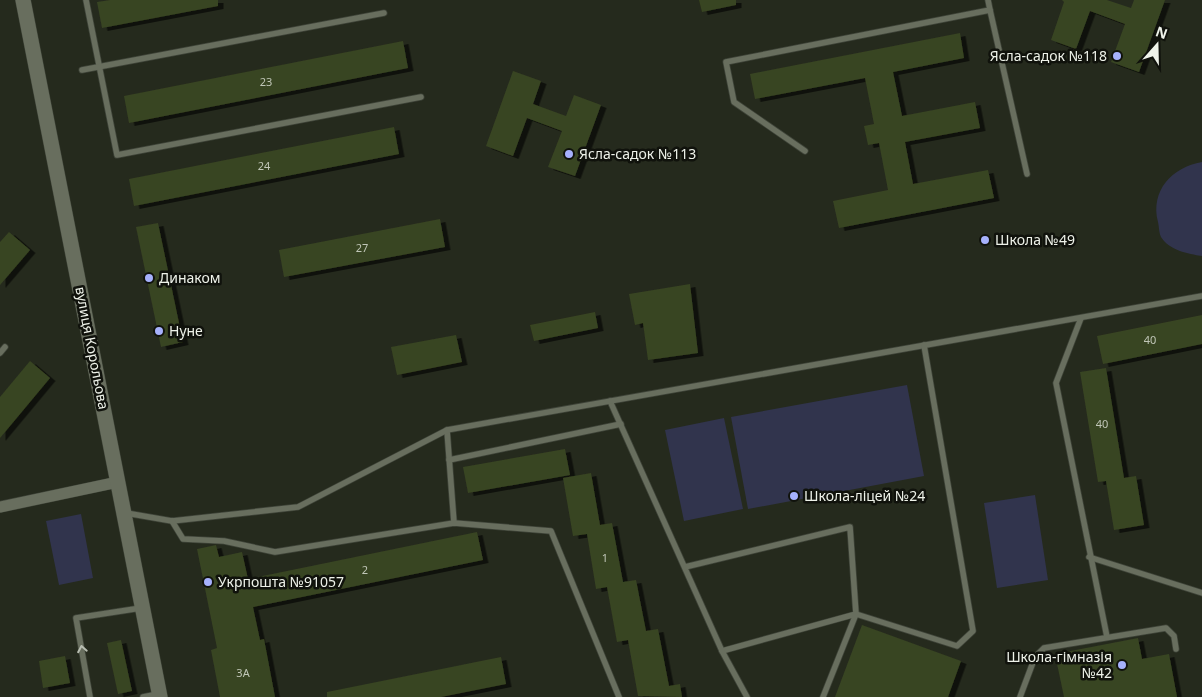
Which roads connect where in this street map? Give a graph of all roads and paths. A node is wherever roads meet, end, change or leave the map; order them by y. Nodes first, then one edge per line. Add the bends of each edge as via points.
1 (23, 0) edge
2 (86, 0) edge
3 (988, 0) edge
4 (990, 10) junction
5 (384, 13) dead end
6 (100, 66) junction
7 (82, 70) dead end
8 (421, 97) dead end
9 (805, 151) dead end
10 (1027, 174) dead end
11 (1202, 296) edge
12 (1081, 318) junction
13 (924, 345) junction
14 (5, 347) dead end
15 (0, 353) edge
16 (610, 401) junction
17 (621, 424) junction
18 (447, 430) junction
19 (449, 460) junction
20 (118, 482) junction
21 (0, 507) edge
22 (124, 512) junction
23 (172, 521) junction
24 (454, 523) junction
25 (1089, 557) junction
26 (685, 567) junction
27 (1202, 593) edge
28 (143, 608) junction
29 (856, 614) junction
30 (1107, 637) junction
31 (1176, 649) dead end
32 (722, 651) junction
33 (160, 696) edge
34 (90, 697) edge
35 (143, 697) edge
36 (619, 697) edge
37 (747, 697) edge
38 (823, 697) edge
39 (1020, 697) edge

1 - 20 street, вулиця Корольова
2 - 6 lane
3 - 4 lane
4 - 9 lane via 726,62 734,102
4 - 10 lane
5 - 6 lane
6 - 7 lane
6 - 8 lane via 116,155
11 - 12 lane
12 - 13 lane
12 - 25 lane via 1056,383
13 - 16 lane
13 - 29 lane via 973,631 957,646
14 - 15 lane
16 - 17 lane
16 - 18 lane
17 - 19 lane
17 - 26 lane
18 - 19 lane
18 - 23 lane via 298,508
19 - 24 lane
20 - 21 street
20 - 22 street, вулиця Корольова
22 - 23 lane
22 - 28 street, вулиця Корольова
23 - 24 lane via 183,539 224,541 275,552
24 - 36 lane via 551,531
25 - 27 lane
25 - 30 lane
26 - 29 lane via 850,527
26 - 32 lane
28 - 33 street, вулиця Корольова
34 -> 28 lane via 76,618
29 - 32 lane
29 - 38 lane
30 - 31 lane via 1166,628 1174,636
30 - 39 lane via 1044,648 1035,658
32 - 37 lane
33 - 35 lane

